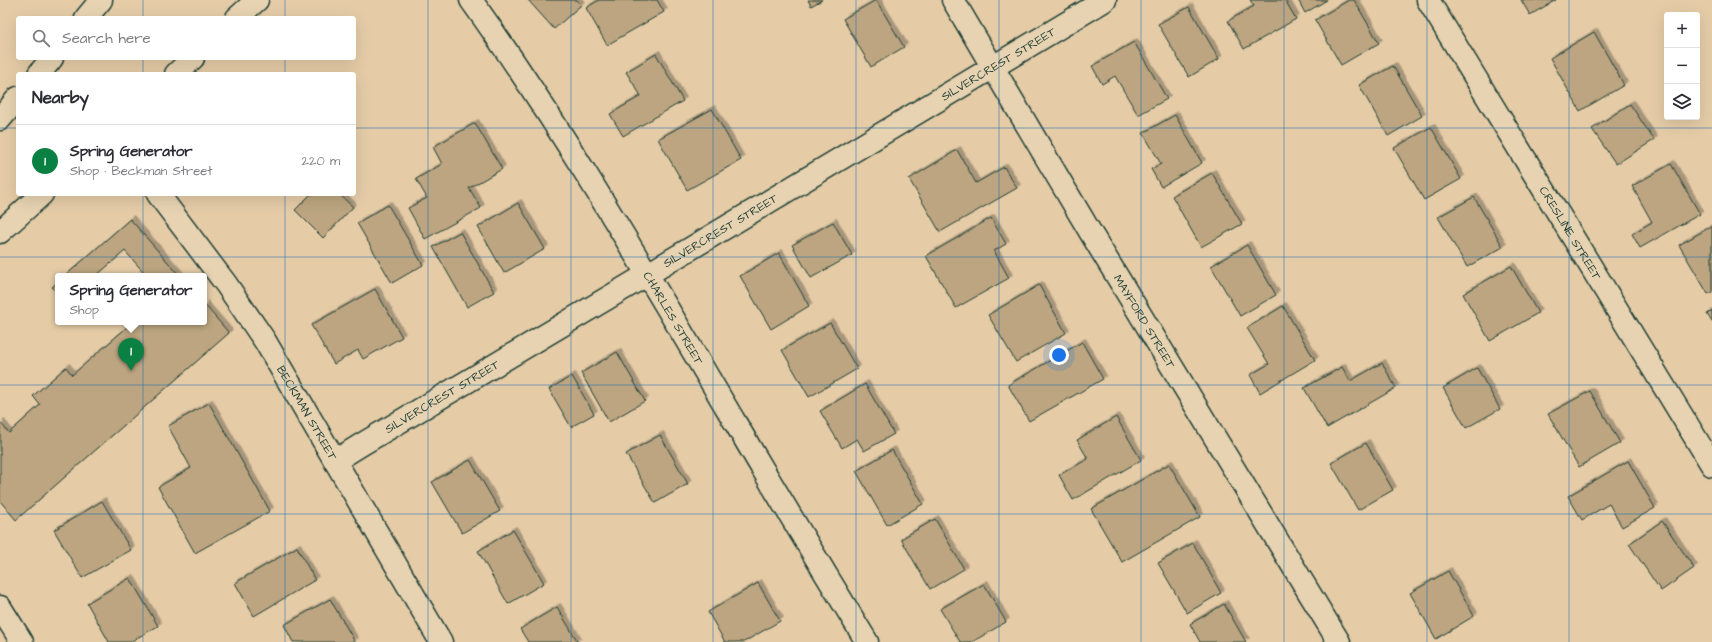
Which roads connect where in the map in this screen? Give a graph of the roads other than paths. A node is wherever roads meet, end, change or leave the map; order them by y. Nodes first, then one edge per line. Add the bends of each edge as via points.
1 (101, 0) edge
2 (257, 0) edge
3 (471, 0) edge
4 (953, 0) edge
5 (1106, 0) edge
6 (1428, 0) edge
7 (88, 16) edge
8 (239, 16) edge
9 (50, 60) edge
10 (191, 60) edge
11 (993, 68) junction
12 (41, 72) edge
13 (178, 72) edge
14 (16, 100) edge
15 (0, 120) edge
16 (40, 196) edge
17 (160, 196) edge
18 (0, 232) edge
19 (648, 274) junction
20 (335, 461) junction
21 (1712, 465) edge
22 (0, 607) edge
23 (22, 642) edge
24 (441, 642) edge
25 (867, 642) edge
26 (1339, 642) edge

1 - 7 main road
2 - 8 main road
3 - 19 main road, CHARLES STREET via 544,106
4 - 11 main road, MAYFORD STREET
5 - 11 main road, SILVERCREST STREET
6 - 21 main road, CRESLINE STREET
9 - 12 main road
10 - 13 main road
11 - 19 main road, SILVERCREST STREET
11 - 26 main road, MAYFORD STREET
14 - 15 main road
16 - 18 main road
17 - 20 main road, BECKMAN STREET via 265,341
19 - 20 main road, SILVERCREST STREET
19 - 25 main road, CHARLES STREET via 736,426
20 - 24 main road, BECKMAN STREET
22 - 23 main road

